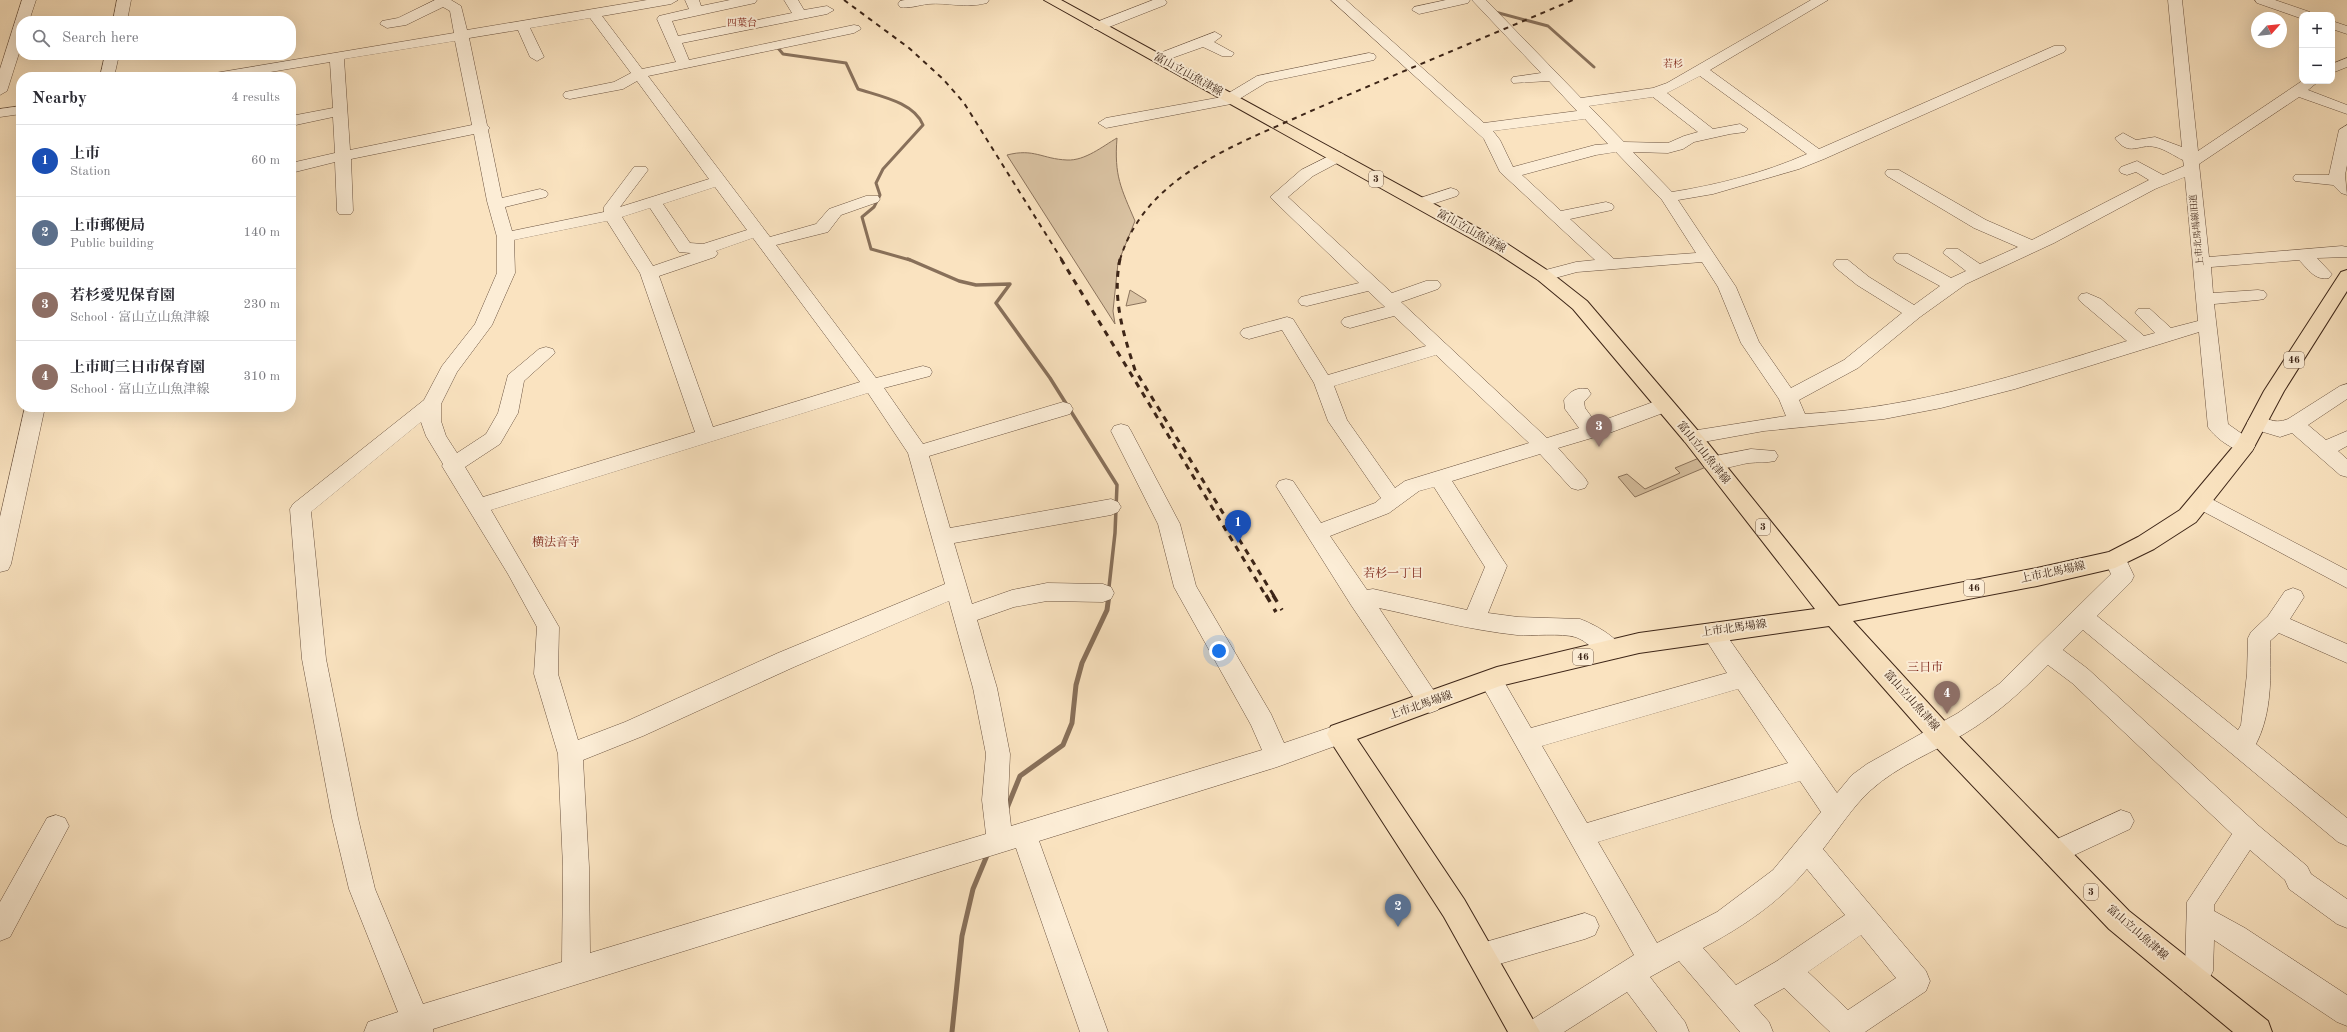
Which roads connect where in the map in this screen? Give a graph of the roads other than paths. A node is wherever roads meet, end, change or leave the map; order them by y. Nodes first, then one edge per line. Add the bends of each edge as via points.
1 (29, 0) edge
2 (124, 0) edge
3 (671, 0) edge
4 (750, 0) edge
5 (791, 0) edge
6 (927, 0) edge
7 (932, 0) edge
8 (982, 0) edge
9 (1338, 0) edge
10 (1463, 0) edge
11 (1480, 0) edge
12 (1483, 0) edge
13 (1821, 0) edge
14 (2175, 0) edge
15 (2262, 0) edge
16 (444, 1) edge
17 (950, 1) edge
18 (1055, 1) edge
19 (1160, 2) dead end
20 (905, 4) dead end
21 (614, 5) edge
22 (694, 6) edge
23 (827, 10) dead end
24 (1419, 10) dead end
25 (593, 13) junction
26 (2299, 13) edge
27 (800, 15) junction
28 (24, 16) edge
29 (121, 16) edge
30 (387, 24) dead end
31 (522, 25) junction
32 (1099, 26) junction
33 (2335, 26) edge
34 (854, 29) dead end
35 (2347, 30) edge
36 (460, 35) junction
37 (16, 41) edge
38 (673, 41) junction
39 (2059, 49) dead end
40 (1227, 53) dead end
41 (337, 56) junction
42 (537, 56) dead end
43 (1369, 57) dead end
44 (1158, 59) junction
45 (111, 60) edge
46 (2347, 62) edge
47 (684, 65) junction
48 (2335, 68) edge
49 (1700, 70) junction
50 (108, 72) edge
51 (257, 72) edge
52 (638, 74) junction
53 (1553, 76) junction
54 (1518, 80) dead end
55 (2307, 84) edge
56 (0, 91) edge
57 (2296, 91) junction
58 (1656, 92) junction
59 (570, 95) dead end
60 (1232, 99) junction
61 (1582, 106) junction
62 (1523, 110) dead end
63 (2347, 110) edge
64 (16, 111) edge
65 (341, 111) junction
66 (0, 113) edge
67 (296, 120) edge
68 (1106, 123) dead end
69 (482, 128) junction
70 (1481, 128) junction
71 (1740, 129) dead end
72 (2347, 130) edge
73 (1709, 134) junction
74 (2123, 138) dead end
75 (1621, 147) junction
76 (344, 156) junction
77 (1819, 156) junction
78 (1337, 157) junction
79 (2191, 163) junction
80 (296, 167) edge
81 (640, 170) dead end
82 (2127, 170) dead end
83 (1510, 173) junction
84 (1894, 173) dead end
85 (2301, 178) dead end
86 (718, 181) junction
87 (2162, 181) junction
88 (2342, 185) edge
89 (1451, 193) dead end
90 (540, 194) dead end
91 (1668, 196) junction
92 (872, 198) dead end
93 (654, 202) junction
94 (1420, 203) junction
95 (496, 204) junction
96 (1606, 208) dead end
97 (345, 210) dead end
98 (612, 215) junction
99 (1558, 216) junction
100 (505, 237) junction
101 (760, 237) junction
102 (2031, 246) junction
103 (2347, 252) edge
104 (1952, 253) dead end
105 (2304, 255) junction
106 (1708, 257) junction
107 (1902, 258) dead end
108 (2200, 263) junction
109 (1609, 264) junction
110 (1842, 264) dead end
111 (1978, 272) junction
112 (649, 273) junction
113 (2323, 274) dead end
114 (1544, 276) junction
115 (2347, 276) edge
116 (1373, 285) junction
117 (1432, 285) dead end
118 (1953, 286) junction
119 (2258, 295) dead end
120 (2087, 298) dead end
121 (2204, 299) junction
122 (1307, 301) dead end
123 (1394, 304) junction
124 (2144, 313) dead end
125 (1914, 314) junction
126 (1350, 322) dead end
127 (2206, 325) junction
128 (1249, 332) dead end
129 (2168, 335) junction
130 (2141, 343) junction
131 (1440, 348) junction
132 (546, 353) dead end
133 (923, 372) dead end
134 (1323, 384) junction
135 (872, 385) junction
136 (2347, 390) edge
137 (1580, 394) dead end
138 (1788, 398) junction
139 (431, 404) junction
140 (1664, 405) junction
141 (1063, 409) dead end
142 (34, 412) edge
143 (1798, 422) junction
144 (2257, 423) junction
145 (2294, 424) junction
146 (1121, 431) dead end
147 (1591, 431) junction
148 (706, 435) junction
149 (1692, 437) junction
150 (2347, 438) edge
151 (1544, 446) junction
152 (2245, 446) junction
153 (2324, 450) junction
154 (918, 452) junction
155 (1768, 456) dead end
156 (1712, 463) junction
157 (452, 466) junction
158 (2347, 470) edge
159 (1439, 478) junction
160 (1578, 483) dead end
161 (1286, 486) dead end
162 (1392, 499) junction
163 (2200, 501) junction
164 (478, 506) junction
165 (1111, 507) dead end
166 (1317, 533) junction
167 (941, 537) junction
168 (2115, 559) junction
169 (0, 564) edge
170 (2347, 580) edge
171 (956, 589) junction
172 (1102, 593) dead end
173 (2293, 597) dead end
174 (1359, 599) junction
175 (964, 616) junction
176 (1834, 616) junction
177 (2083, 618) junction
178 (1474, 620) junction
179 (2276, 622) junction
180 (1712, 632) junction
181 (1612, 650) junction
182 (2048, 652) junction
183 (2347, 654) edge
184 (1744, 678) junction
185 (1490, 680) junction
186 (1430, 704) junction
187 (1340, 734) junction
188 (1941, 735) junction
189 (1526, 740) junction
190 (2241, 748) junction
191 (570, 754) junction
192 (1277, 756) junction
193 (1806, 769) junction
194 (1836, 813) junction
195 (2121, 821) dead end
196 (56, 826) dead end
197 (2250, 834) junction
198 (2347, 834) edge
199 (1581, 836) junction
200 (1012, 838) junction
201 (1807, 850) junction
202 (2053, 853) junction
203 (2347, 914) edge
204 (1863, 918) junction
205 (2201, 918) junction
206 (1585, 926) dead end
207 (0, 928) edge
208 (1682, 944) junction
209 (1482, 956) junction
210 (1641, 967) junction
211 (576, 971) junction
212 (1787, 971) junction
213 (2192, 981) junction
214 (1733, 1002) junction
215 (2347, 1012) edge
216 (417, 1026) edge
217 (378, 1032) edge
218 (1094, 1032) edge
219 (1525, 1032) edge
220 (1538, 1032) edge
221 (1675, 1032) edge
222 (1759, 1032) edge
223 (2257, 1032) edge

1 - 28 street
2 - 29 street
3 - 21 street
4 - 22 street
5 - 27 street
6 - 20 street
7 - 17 street
8 - 17 street via 971,3
9 - 70 street
10 - 24 street
11 - 12 street
11 - 53 street
13 - 49 street
14 - 79 street, 上市北馬場線旧道
15 - 26 street
16 - 30 street via 401,22
16 - 36 street via 456,9
18 - 32 main road, 富山立山魚津線 / 3
19 - 32 street
21 - 25 street
22 - 38 street via 664,19
23 - 27 street
25 - 31 street
25 - 52 street
27 - 38 street
31 - 36 street
31 - 42 street
32 - 44 main road, 富山立山魚津線 / 3
33 - 35 street
34 - 47 street
36 - 41 street
36 - 69 street
37 - 56 street
38 - 47 street
39 - 77 street
40 - 44 street via 1210,39
41 - 51 street
41 - 65 street
43 - 60 street via 1262,79
44 - 60 main road, 富山立山魚津線 / 3
45 - 50 street
46 - 48 street
47 - 52 street
49 - 58 street
49 - 77 street
52 - 59 street via 618,86
52 - 86 street
53 - 54 street
53 - 61 street
55 - 57 street
57 - 63 street
57 - 79 street
58 - 61 street
58 - 73 street
60 - 68 street
60 - 78 main road, 富山立山魚津線 / 3
61 - 62 street
61 - 70 street
61 - 75 street
64 - 66 street
65 - 67 street
65 - 76 street
69 - 76 street
69 - 95 street
70 - 83 street via 1494,141 1498,158
71 - 73 street
72 - 88 street via 2337,175
73 - 75 street via 1689,138 1678,146 1668,148
74 - 79 street via 2134,146 2155,142
75 - 83 street via 1580,154
75 - 91 street
76 - 80 street
76 - 97 street
77 - 91 street via 1707,191
78 - 94 main road, 富山立山魚津線 / 3
78 - 116 street via 1306,173 1278,197
79 - 87 street
79 - 108 street, 上市北馬場線旧道
81 - 98 street via 612,207
82 - 87 street via 2137,166
83 - 99 street
84 - 102 street via 1980,224
85 - 88 street
86 - 93 street
86 - 101 street
87 - 102 street
89 - 94 street
90 - 95 street
91 - 106 street
92 - 101 street via 834,212 822,228
93 - 98 street
93 - 101 street via 685,248 704,249
94 - 114 main road, 富山立山魚津線 / 3 via 1503,249
95 - 100 street
96 - 99 street
98 - 100 street
98 - 112 street
99 - 109 street
100 - 139 street via 506,273 483,325 449,370
101 - 112 street
101 - 135 street
102 - 111 street
103 - 105 street
104 - 111 street
105 - 108 street
105 - 113 street
106 - 109 street
106 - 138 street via 1727,287 1750,343
107 - 118 street
108 - 121 street, 上市北馬場線旧道
109 - 114 street via 1576,267
110 - 125 street
111 - 118 street
112 - 148 street
114 - 140 main road, 富山立山魚津線 / 3 via 1580,305
115 - 144 main road, 上市北馬場線 / 46 via 2274,391
116 - 122 street
116 - 123 street
117 - 123 street
118 - 125 street
119 - 121 street
120 - 130 street via 2112,316 2114,322
121 - 127 street, 上市北馬場線旧道
123 - 126 street
123 - 131 street
124 - 129 street
125 - 138 street via 1851,364
127 - 129 street
127 - 152 street, 上市北馬場線旧道 via 2218,427
128 - 134 street via 1287,323
129 - 130 street
130 - 143 street via 2018,382 1942,402 1870,415
131 - 134 street
131 - 151 street
132 - 157 street via 515,379 508,413 493,439
133 - 135 street
134 - 162 street via 1338,421
135 - 148 street
135 - 154 street
136 - 145 street
137 - 147 street via 1574,400 1575,409
138 - 143 street
139 - 157 street via 431,421 436,436
139 - 216 street via 300,509 314,659 345,818 362,889
140 - 147 street
140 - 149 main road, 富山立山魚津線 / 3
141 - 154 street
142 - 169 street
143 - 149 street
144 - 145 street via 2280,430
144 - 152 main road, 上市北馬場線 / 46
145 - 153 street
146 - 192 street via 1169,524 1185,588 1262,722
147 - 151 street
148 - 164 street
149 - 156 main road, 富山立山魚津線 / 3
150 - 153 street
151 - 159 street
151 - 160 street
152 - 163 main road, 上市北馬場線 / 46
153 - 158 street
154 - 167 street
155 - 156 street via 1751,456
156 - 176 main road, 富山立山魚津線 / 3
157 - 164 street
159 - 162 street via 1412,486
159 - 178 street via 1496,566
161 - 166 street
162 - 166 street via 1382,508
163 - 168 main road, 上市北馬場線 / 46 via 2188,516
163 - 170 street
164 - 191 street via 548,627 546,674
165 - 167 street
166 - 174 street
167 - 171 street
168 - 176 main road, 上市北馬場線 / 46 via 2037,577
168 - 177 street via 2123,576
171 - 175 street
171 - 191 street via 786,660 634,729
172 - 175 street via 1047,592 1012,599
173 - 179 street
174 - 178 street via 1373,598
174 - 186 street
175 - 200 street via 985,688 998,754 995,800
176 - 180 main road, 上市北馬場線 / 46
176 - 188 main road, 富山立山魚津線 / 3
177 - 182 street
177 - 190 street
178 - 181 street via 1518,626 1580,628
179 - 183 street
179 - 190 street via 2259,638 2259,674 2253,726
180 - 181 main road, 上市北馬場線 / 46
180 - 184 street
181 - 185 main road, 上市北馬場線 / 46
182 - 188 street via 1993,703
182 - 197 street via 2080,676
184 - 189 street
184 - 193 street
185 - 186 main road, 上市北馬場線 / 46
185 - 189 street
186 - 187 main road, 上市北馬場線 / 46
187 - 192 street
187 - 209 main road via 1454,908
188 - 194 street via 1875,772 1861,783
188 - 202 main road, 富山立山魚津線 / 3
189 - 199 street
190 - 198 street
191 - 211 street via 576,868
192 - 200 street
193 - 194 street
193 - 199 street
194 - 201 street
195 - 202 street
196 - 207 street
197 - 203 street via 2298,875 2298,880
197 - 205 street via 2239,844 2200,902
199 - 210 street
200 - 211 street
200 - 218 street
201 - 204 street
201 - 208 street via 1782,879 1727,921
202 - 213 main road, 富山立山魚津線 / 3 via 2120,920
204 - 212 street
204 - 212 street via 1916,981 1846,1028
205 - 213 street via 2199,971
205 - 215 street via 2235,937
206 - 209 street
208 - 210 street
208 - 214 street
209 - 219 main road
210 - 220 street
210 - 221 street
211 - 216 street
212 - 214 street
213 - 223 main road, 富山立山魚津線 / 3
214 - 222 street
216 - 217 street

